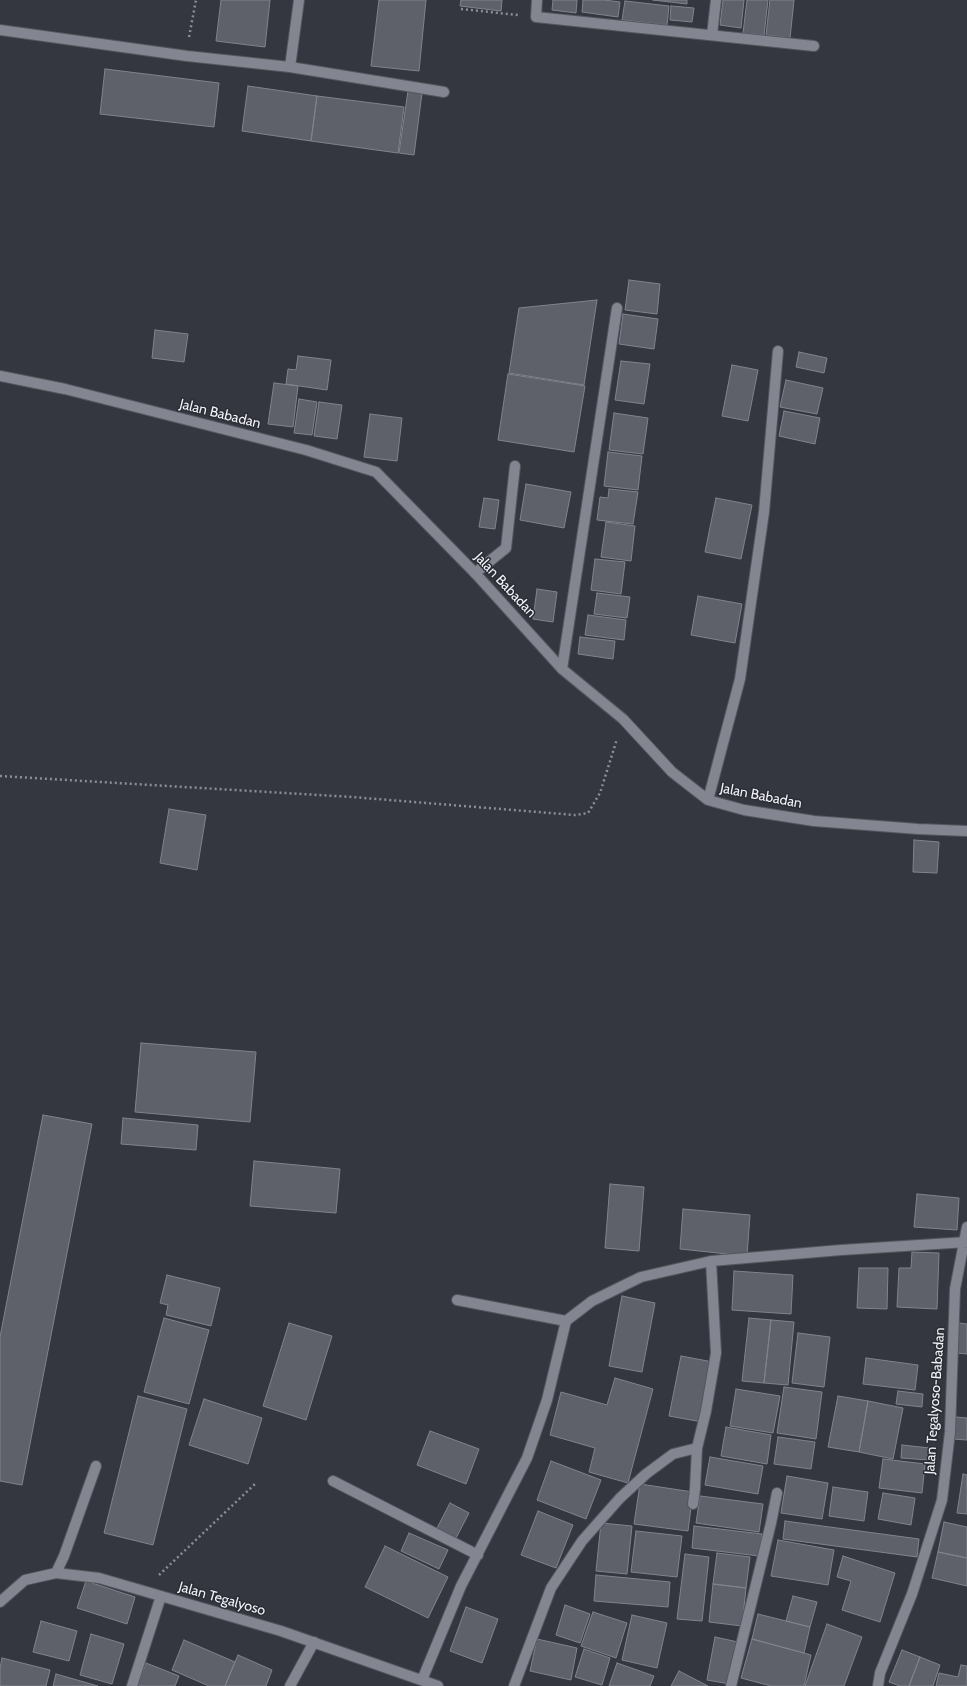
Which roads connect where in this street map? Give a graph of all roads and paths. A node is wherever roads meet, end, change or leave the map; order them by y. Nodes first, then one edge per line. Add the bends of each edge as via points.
1 (196, 0) edge
2 (299, 0) edge
3 (537, 0) edge
4 (716, 0) edge
5 (460, 9) dead end
6 (536, 17) junction
7 (0, 30) edge
8 (712, 35) junction
9 (814, 46) dead end
10 (186, 56) junction
11 (290, 67) junction
12 (444, 92) dead end
13 (617, 308) dead end
14 (778, 351) dead end
15 (0, 376) edge
16 (515, 466) dead end
17 (476, 573) junction
18 (562, 668) junction
19 (622, 720) junction
20 (0, 776) edge
21 (708, 800) junction
22 (967, 831) edge
23 (967, 1227) edge
24 (965, 1242) edge
25 (711, 1261) junction
26 (457, 1300) dead end
27 (566, 1321) junction
28 (697, 1448) junction
29 (96, 1466) dead end
30 (334, 1481) dead end
31 (256, 1483) dead end
32 (777, 1493) dead end
33 (693, 1504) dead end
34 (478, 1555) junction
35 (56, 1573) junction
36 (143, 1591) junction
37 (161, 1596) junction
38 (0, 1602) edge
39 (314, 1642) junction
40 (422, 1680) junction
41 (132, 1686) edge
42 (290, 1686) edge
43 (438, 1686) edge
44 (514, 1686) edge
45 (731, 1686) edge
46 (878, 1686) edge

1 - 10 path
2 - 11 street
3 - 6 street
4 - 8 street
5 - 6 path
6 - 8 street
7 - 10 street
8 - 9 street
10 - 11 street
11 - 12 street
13 - 18 street
14 - 21 street via 764,512 740,679
15 - 17 street, Jalan Babadan via 65,389 306,450 376,472
16 - 17 street via 506,548
17 - 18 street, Jalan Babadan
18 - 19 street, Jalan Babadan
19 - 20 path via 600,793 588,813 575,815 352,797
19 - 21 street, Jalan Babadan via 672,772
21 - 22 street, Jalan Babadan via 744,810 814,821
23 - 24 street, Jalan Tegalyoso-Babadan
24 - 25 street
24 - 46 street, Jalan Tegalyoso-Babadan via 955,1289 950,1432 942,1500 912,1594 880,1673
25 - 27 street via 641,1277 592,1301
25 - 28 street via 716,1353
26 - 27 street
27 - 34 street via 547,1400 527,1458
28 - 33 street
28 - 44 street via 673,1454 646,1474 620,1498 582,1541 551,1588
29 - 35 street
30 - 34 street
31 - 36 path
32 - 45 street
34 - 40 street via 461,1586
35 - 36 street, Jalan Tegalyoso via 99,1578
35 - 38 street, Jalan Tegalyoso via 25,1580
36 - 37 street, Jalan Tegalyoso
37 - 39 street, Jalan Tegalyoso
37 - 41 street
39 - 40 street, Jalan Tegalyoso
39 - 42 street
40 - 43 street, Jalan Tegalyoso

